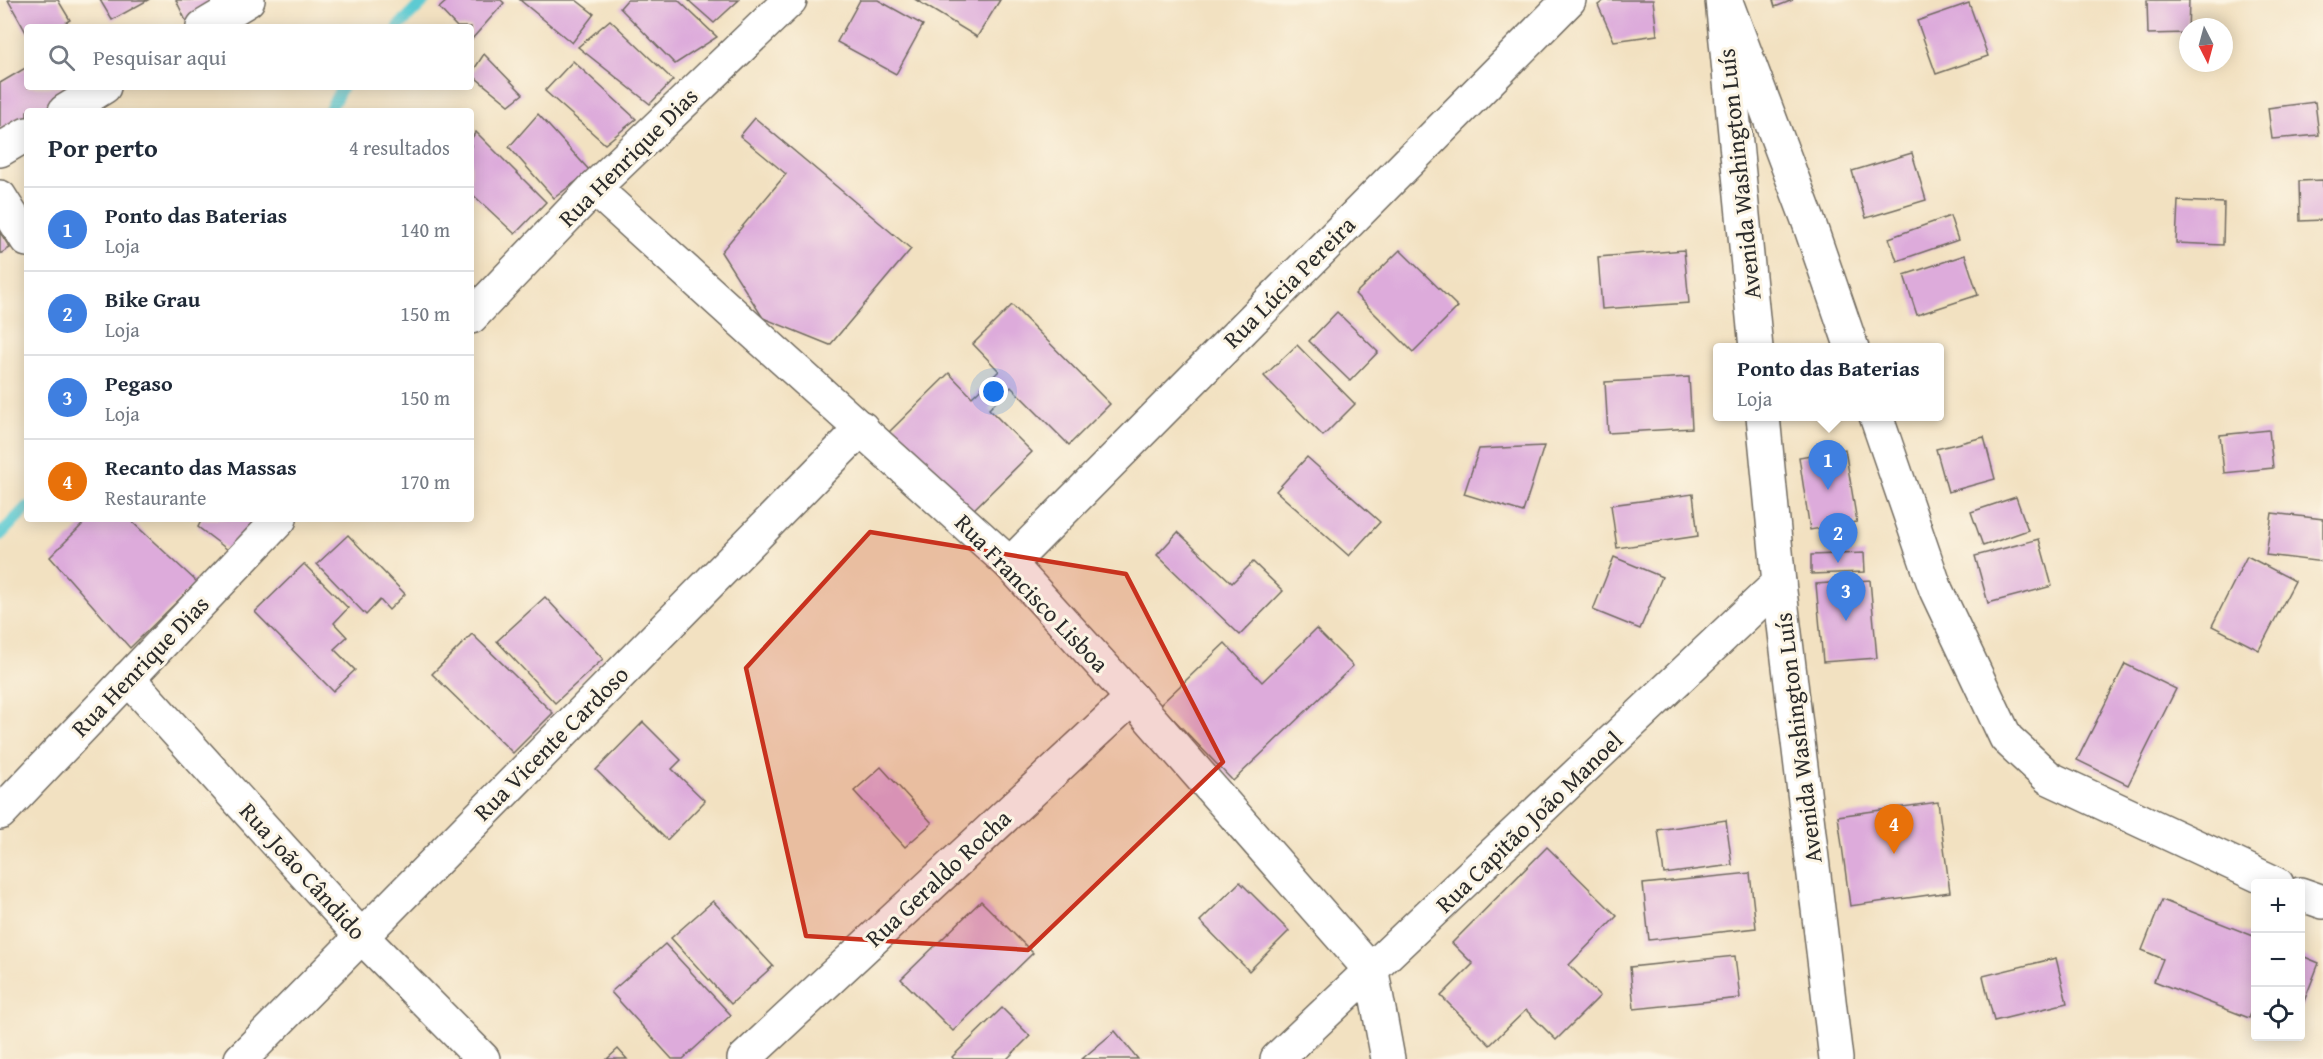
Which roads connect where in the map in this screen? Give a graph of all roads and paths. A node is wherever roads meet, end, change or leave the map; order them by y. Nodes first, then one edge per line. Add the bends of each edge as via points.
1 (248, 0) edge
2 (790, 0) edge
3 (1569, 0) edge
4 (1724, 0) edge
5 (208, 24) edge
6 (99, 90) edge
7 (69, 108) edge
8 (24, 136) edge
9 (0, 150) edge
10 (594, 188) junction
11 (0, 197) edge
12 (24, 235) edge
13 (474, 314) edge
14 (1756, 343) edge
15 (1850, 343) edge
16 (1763, 421) edge
17 (1877, 421) edge
18 (862, 428) junction
19 (277, 522) edge
20 (1010, 564) junction
21 (1779, 583) junction
22 (128, 678) junction
23 (1132, 698) junction
24 (0, 813) edge
25 (2266, 879) edge
26 (2305, 895) edge
27 (2323, 902) edge
28 (361, 936) junction
29 (1371, 972) junction
30 (241, 1059) edge
31 (483, 1059) edge
32 (744, 1059) edge
33 (1277, 1059) edge
34 (1388, 1059) edge
35 (1836, 1059) edge

1 - 5 street
2 - 10 street, Rua Henrique Dias
3 - 20 street, Rua Lúcia Pereira
4 - 14 street, Avenida Washington Luís
4 - 15 street
6 - 7 street
8 - 9 street
10 - 13 street, Rua Henrique Dias
10 - 18 street, Rua Francisco Lisboa
11 - 12 street
16 - 21 street, Avenida Washington Luís
17 - 25 street via 1936,590 2006,738 2049,778
18 - 20 street, Rua Francisco Lisboa
18 - 28 street, Rua Vicente Cardoso
19 - 22 street, Rua Henrique Dias
20 - 23 street, Rua Francisco Lisboa
21 - 29 street, Rua Capitão João Manoel
21 - 35 street, Avenida Washington Luís
22 - 24 street, Rua Henrique Dias
22 - 28 street, Rua João Cândido
23 - 29 street, Rua Francisco Lisboa
23 - 32 street, Rua Geraldo Rocha
26 - 27 street
28 - 30 street, Rua Vicente Cardoso
28 - 31 street, Rua João Cândido
29 - 33 street, Rua Capitão João Manoel
29 - 34 street

